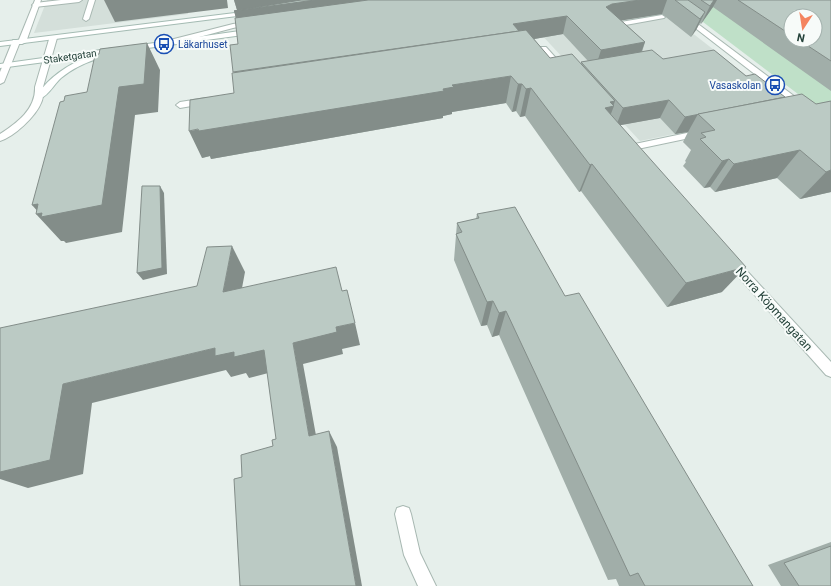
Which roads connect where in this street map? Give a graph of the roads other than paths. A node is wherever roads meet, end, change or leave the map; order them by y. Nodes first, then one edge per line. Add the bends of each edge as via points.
1 (79, 0) edge
2 (92, 0) edge
3 (662, 0) edge
4 (36, 2) edge
5 (258, 12) dead end
6 (662, 17) dead end
7 (86, 19) dead end
8 (255, 22) edge
9 (259, 30) edge
10 (612, 31) edge
11 (53, 38) junction
12 (19, 42) junction
13 (173, 42) junction
14 (0, 44) edge
15 (126, 49) junction
16 (539, 49) edge
17 (46, 59) junction
18 (4, 65) edge
19 (569, 77) edge
20 (0, 82) edge
21 (41, 95) junction
22 (211, 100) edge
23 (180, 105) dead end
24 (800, 113) edge
25 (714, 130) edge
26 (618, 136) edge
27 (0, 138) edge
28 (628, 148) junction
29 (639, 160) edge
30 (724, 253) edge
31 (831, 371) edge
32 (403, 514) dead end
33 (427, 586) edge

1 - 4 street
2 - 7 street
3 - 24 street via 810,112
4 - 12 street
5 - 11 street, Staketgatan
6 - 10 street via 606,26
8 - 13 street
9 - 13 street, Staketgatan
11 - 12 street, Staketgatan
11 - 17 street
12 - 14 street, Staketgatan
12 - 18 street
13 - 15 street, Staketgatan
15 - 17 street, Staketgatan
15 - 21 street via 75,65 56,78
16 - 19 street
17 - 18 street, Staketgatan
17 - 21 street via 39,87
18 - 20 street
21 - 27 street via 27,117
22 - 23 street
25 - 28 street
26 - 28 street
28 - 29 street
30 - 31 street, Norra Köpmangatan
32 - 33 street via 412,555

